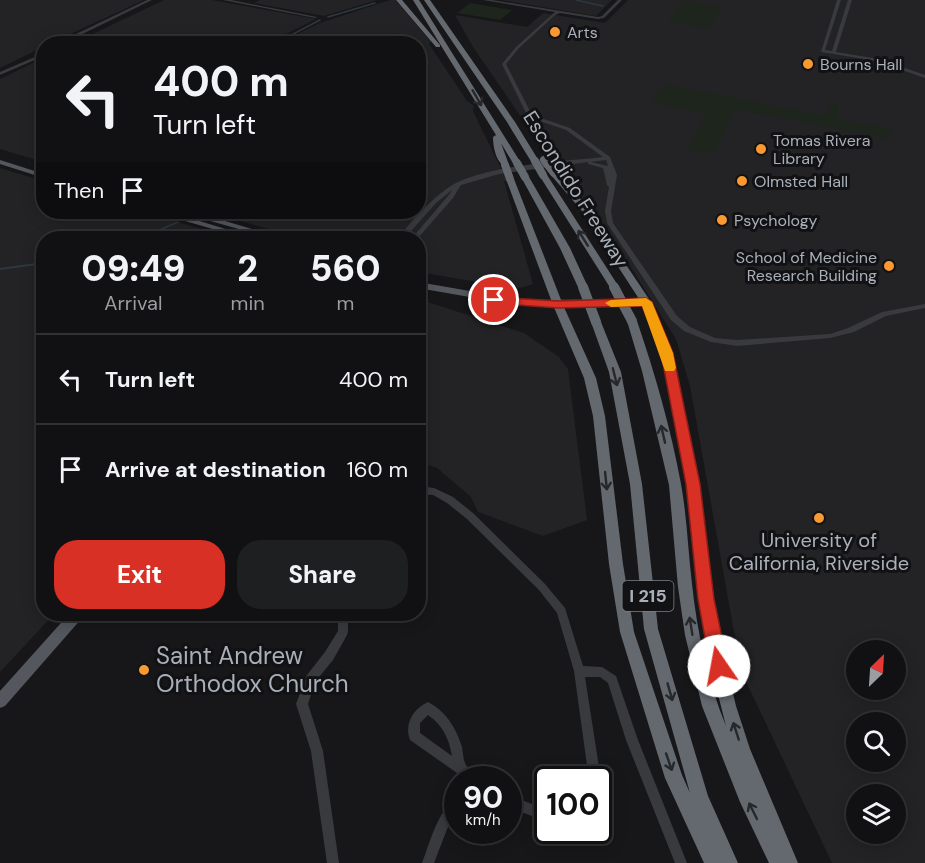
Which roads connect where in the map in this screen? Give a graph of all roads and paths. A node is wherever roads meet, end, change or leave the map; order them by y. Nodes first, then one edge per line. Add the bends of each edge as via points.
1 (150, 0) edge
2 (156, 0) edge
3 (225, 0) edge
4 (399, 0) edge
5 (416, 0) edge
6 (427, 0) edge
7 (436, 0) edge
8 (485, 0) edge
9 (620, 0) edge
10 (839, 0) edge
11 (850, 0) edge
12 (559, 12) junction
13 (315, 17) dead end
14 (74, 36) edge
15 (82, 36) edge
16 (834, 52) junction
17 (36, 56) edge
18 (470, 61) junction
19 (456, 63) junction
20 (0, 72) edge
21 (925, 77) edge
22 (497, 133) junction
23 (584, 140) junction
24 (0, 156) edge
25 (608, 158) junction
26 (539, 160) junction
27 (0, 162) edge
28 (575, 162) junction
29 (36, 166) edge
30 (36, 173) edge
31 (457, 186) junction
32 (612, 190) junction
33 (426, 212) edge
34 (187, 219) edge
35 (212, 219) edge
36 (419, 219) edge
37 (228, 231) edge
38 (254, 231) edge
39 (408, 231) edge
40 (421, 231) edge
41 (426, 287) edge
42 (646, 302) junction
43 (558, 304) junction
44 (925, 306) edge
45 (724, 342) joint
46 (426, 491) edge
47 (71, 621) edge
48 (343, 621) edge
49 (579, 671) junction
50 (0, 700) edge
51 (593, 766) edge
52 (461, 769) joint
53 (444, 823) edge
54 (333, 863) edge
55 (428, 863) edge
56 (681, 863) edge
57 (714, 863) edge
58 (729, 863) edge
59 (779, 863) edge
60 (789, 863) edge

1 - 14 street
2 - 15 street
3 - 13 street
4 - 19 highway
5 - 19 highway, Escondido Freeway / I 215
6 - 18 highway, Escondido Freeway / I 215
7 - 18 highway via 467,48
8 - 12 street
9 - 12 street via 600,18
10 - 16 street via 823,51
11 - 16 street
12 - 23 street via 527,47 503,62 527,113 561,125
16 - 21 street via 883,62
17 - 20 street
18 - 26 highway, Escondido Freeway / I 215
19 -> 22 highway, Escondido Freeway / I 215
22 - 43 highway, bridge via 497,146
22 -> 58 highway, Escondido Freeway / I 215, bridge via 565,248 615,372 636,484 651,629 700,797
23 - 25 street
23 - 28 street via 596,155
24 - 29 main road
25 - 28 street
25 - 32 street via 614,171
26 - 42 highway, bridge via 585,210
59 -> 26 highway, Escondido Freeway / I 215, bridge via 746,796 710,706 688,606 675,485 633,321 543,174
27 - 30 main road
28 - 31 street via 481,176
28 - 32 street via 606,167
31 - 33 street via 447,189
31 - 40 street
32 - 45 street via 610,224 674,318 695,333
34 - 37 main road
35 - 38 main road
36 - 39 street
41 - 43 main road via 494,300
42 - 43 main road
60 -> 42 highway via 728,706 714,647 693,484 669,364
43 -> 57 highway via 590,378 599,416 627,632 674,778
44 - 45 street via 884,314 830,336
46 - 49 street via 463,511 542,587 561,611
47 - 50 main road
48 - 54 street via 343,632 311,679 303,704 317,751
49 - 51 street
49 - 56 street via 602,672 617,689 632,740
52 - 52 street via 454,737 442,717 428,708 418,714 414,736
53 - 55 street

